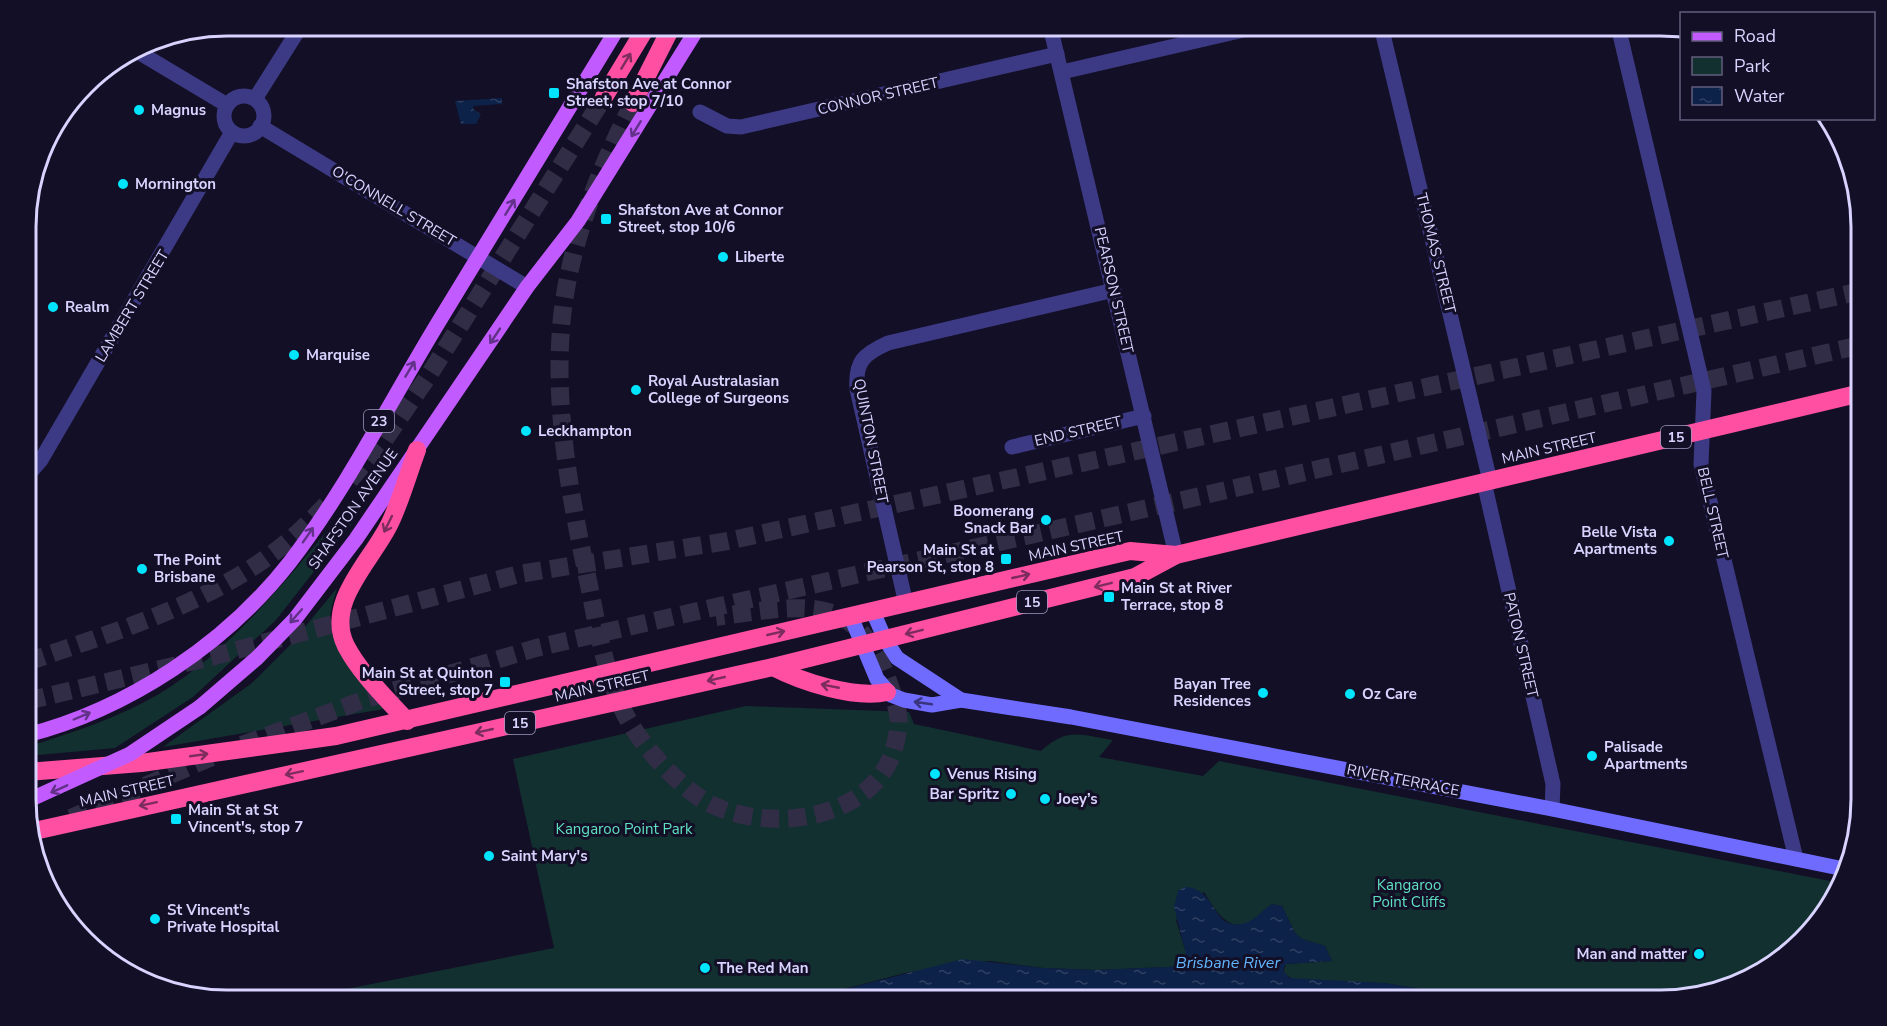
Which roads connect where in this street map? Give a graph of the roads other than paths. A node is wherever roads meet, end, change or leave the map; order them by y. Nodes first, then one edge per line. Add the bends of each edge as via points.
1 (295, 36) edge
2 (613, 36) edge
3 (641, 36) edge
4 (667, 36) edge
5 (693, 36) edge
6 (1052, 36) edge
7 (1219, 36) edge
8 (1383, 36) edge
9 (1619, 36) edge
10 (1057, 54) junction
11 (144, 56) edge
12 (1062, 72) junction
13 (604, 97) tunnel mouth
14 (255, 99) junction
15 (633, 103) tunnel mouth
16 (227, 105) junction
17 (700, 112) dead end
18 (260, 126) junction
19 (232, 132) junction
20 (479, 257) junction
21 (527, 287) junction
22 (1113, 290) junction
23 (1851, 395) edge
24 (1144, 416) junction
25 (1702, 431) junction
26 (1012, 447) dead end
27 (417, 450) junction
28 (36, 466) edge
29 (1487, 481) junction
30 (1176, 555) junction
31 (906, 604) junction
32 (873, 612) junction
33 (851, 617) junction
34 (885, 639) junction
35 (862, 645) junction
36 (773, 667) junction
37 (887, 692) junction
38 (961, 700) junction
39 (407, 721) junction
40 (36, 732) edge
41 (36, 771) edge
42 (36, 797) edge
43 (1552, 809) junction
44 (39, 830) edge
45 (1796, 859) junction
46 (1838, 868) edge

1 - 14 street
20 -> 2 main road, SHAFSTON AVENUE / 23
13 -> 3 highway
4 - 15 highway
5 -> 21 main road, SHAFSTON AVENUE via 578,221
6 - 10 street, PEARSON STREET
7 - 12 street
8 - 29 street, THOMAS STREET
9 - 25 street, BELL STREET via 1704,391
10 - 12 street, PEARSON STREET
10 - 17 street, CONNOR STREET via 741,127 727,126
11 - 16 street
12 - 22 street, PEARSON STREET
14 - 16 street via 240,96
14 - 18 street via 262,110
16 - 19 street via 224,119
18 - 19 street via 248,135
18 - 20 street, O'CONNELL STREET
19 - 28 street, LAMBERT STREET
20 - 21 street, O'CONNELL STREET
40 -> 20 main road, SHAFSTON AVENUE / 23 via 101,708 148,683 203,647 252,603 309,534
21 -> 27 main road, SHAFSTON AVENUE
22 - 24 street, PEARSON STREET
22 - 31 street, QUINTON STREET via 888,343 862,359 856,374 857,389
23 - 25 highway, MAIN STREET / 15
24 - 26 street, END STREET
24 - 30 street, PEARSON STREET
25 - 29 highway, MAIN STREET / 15
25 - 45 street, BELL STREET via 1701,464
27 -> 39 highway via 390,524 343,602 340,624 354,658
27 -> 42 main road, SHAFSTON AVENUE, bridge via 295,619 257,658 200,706 130,754
29 - 30 highway, MAIN STREET / 15
29 - 43 street, PATON STREET via 1553,784
31 -> 30 highway, MAIN STREET / 15 via 1130,551
30 -> 34 highway, MAIN STREET / 15 via 1136,577
31 - 32 highway, MAIN STREET / 15
32 - 33 highway, MAIN STREET / 15
32 - 34 main road, RIVER TERRACE
33 - 35 main road
39 -> 33 highway, MAIN STREET / 15
34 - 35 highway, MAIN STREET / 15
34 - 38 main road, RIVER TERRACE via 904,665
35 - 36 highway, MAIN STREET / 15
35 - 37 main road
37 -> 36 highway via 873,695 799,680
36 -> 44 highway, MAIN STREET / 15
38 -> 37 main road, RIVER TERRACE via 932,705
38 - 43 main road, RIVER TERRACE via 1175,735
41 -> 39 highway, MAIN STREET / 15 via 141,763 336,736
43 - 45 main road, RIVER TERRACE
45 - 46 main road, RIVER TERRACE

